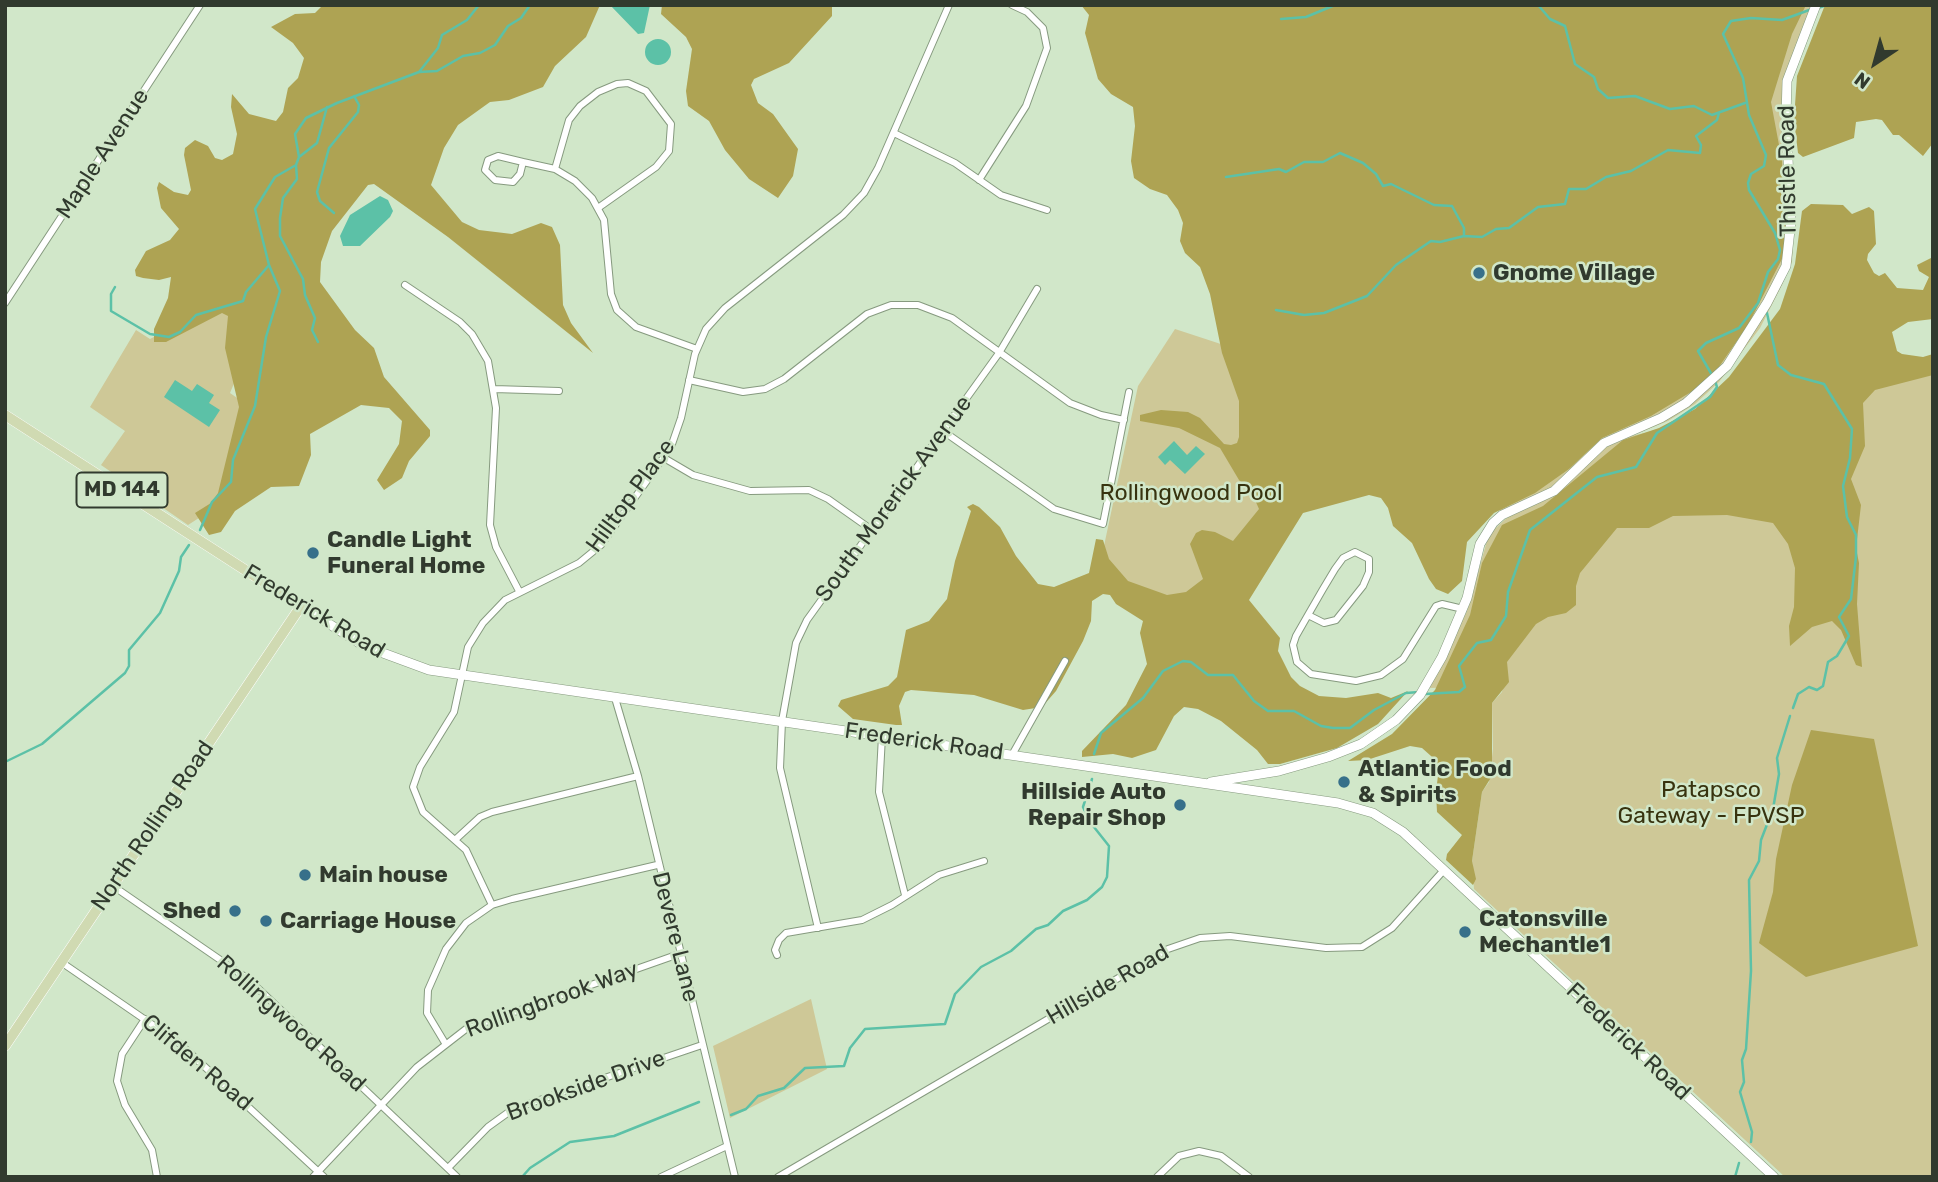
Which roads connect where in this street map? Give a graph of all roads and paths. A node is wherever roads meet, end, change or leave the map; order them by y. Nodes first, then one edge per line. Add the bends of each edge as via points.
1 (200, 5) edge
2 (949, 5) edge
3 (1012, 5) edge
4 (1814, 10) edge
5 (894, 132) junction
6 (523, 162) junction
7 (555, 169) junction
8 (979, 180) junction
9 (598, 208) junction
10 (1047, 210) dead end
11 (405, 285) dead end
12 (1037, 289) dead end
13 (5, 303) edge
14 (697, 349) junction
15 (999, 354) junction
16 (689, 380) junction
17 (494, 389) junction
18 (559, 391) dead end
19 (1129, 392) dead end
20 (5, 415) edge
21 (1124, 420) junction
22 (943, 431) junction
23 (664, 458) junction
24 (872, 530) junction
25 (519, 591) junction
26 (301, 606) junction
27 (1463, 609) junction
28 (1308, 615) junction
29 (1065, 661) dead end
30 (462, 676) junction
31 (615, 698) junction
32 (782, 722) junction
33 (882, 736) junction
34 (1012, 755) junction
35 (638, 776) junction
36 (1202, 784) junction
37 (456, 839) junction
38 (984, 861) dead end
39 (657, 865) junction
40 (1444, 870) junction
41 (113, 886) junction
42 (905, 895) junction
43 (492, 905) junction
44 (818, 928) junction
45 (679, 954) junction
46 (777, 955) dead end
47 (61, 962) junction
48 (145, 1019) junction
49 (445, 1042) junction
50 (702, 1045) junction
51 (5, 1046) edge
52 (382, 1106) junction
53 (727, 1146) junction
54 (448, 1168) junction
55 (318, 1175) edge
56 (157, 1177) edge
57 (457, 1177) edge
58 (661, 1177) edge
59 (736, 1177) edge
60 (778, 1177) edge
61 (1157, 1177) edge
62 (1250, 1177) edge
63 (1774, 1177) edge

1 - 13 street, Maple Avenue
2 - 5 street, Hilltop Place
3 - 8 street via 1043,28 1047,48 1020,116
4 - 27 main road, Thistle Road via 1787,82 1791,220 1786,266 1747,336 1715,379 1674,411 1604,443 1553,491 1493,523 1480,544
5 - 8 street
5 - 14 street, Hilltop Place via 859,199 725,308 706,329
6 - 6 street via 513,182 495,180 485,170 488,160 498,156
6 - 7 street
7 - 9 street via 575,181
7 - 9 street via 569,120 580,106 617,84 628,83 646,91 671,124 669,151 656,167
8 - 10 street via 1001,195
9 - 14 street via 608,240 611,294 617,310 636,327
11 - 17 street via 472,334 488,361
12 - 15 street, South Morerick Avenue
14 - 16 street, Hilltop Place
15 - 16 street via 941,312 904,304 867,314 765,389 743,392
15 - 21 street via 1070,403
15 - 22 street, South Morerick Avenue
16 - 23 street, Hilltop Place via 678,431
17 - 18 street
17 - 25 street via 490,525
19 - 21 street
20 - 26 main road, Frederick Road / MD 144
21 - 22 street via 1103,524 1055,509
22 - 24 street, South Morerick Avenue
23 - 24 street via 693,475 738,488 809,489
23 - 25 street, Hilltop Place via 590,556
24 - 32 street, South Morerick Avenue via 801,631
25 - 30 street, Hilltop Place via 482,623 468,647
26 - 30 main road, Frederick Road / MD 144 via 382,655
26 - 41 main road, North Rolling Road
27 - 28 street via 1436,606 1403,659 1381,675 1356,681 1320,678 1297,662 1293,645
27 - 36 main road, Thistle Road via 1422,692 1396,720 1346,751 1279,771
28 - 28 street via 1343,558 1355,552 1369,559 1363,586 1336,620 1324,623
29 - 34 street
30 - 31 main road, Frederick Road / MD 144
30 - 37 street, Hilltop Place via 454,712 414,777 413,787 423,812
31 - 32 main road, Frederick Road / MD 144
31 - 35 street, Devere Lane
32 - 33 main road, Frederick Road / MD 144
32 - 44 street, South Morerick Avenue via 780,768
33 - 34 main road, Frederick Road / MD 144
33 - 42 street via 879,792
34 - 36 main road, Frederick Road / MD 144
35 - 37 street via 492,812
35 - 39 street, Devere Lane
36 - 40 main road, Frederick Road / MD 144 via 1359,807 1386,820
37 - 43 street via 473,861
38 - 42 street via 939,875
39 - 43 street
39 - 45 street, Devere Lane
40 - 60 street, Hillside Road via 1392,928 1362,947 1326,948 1230,936 1200,938 1168,949
40 - 63 main road, Frederick Road / MD 144
41 - 47 main road, North Rolling Road
41 - 52 street, Rollingwood Road via 248,979
42 - 44 street via 862,920
43 - 49 street via 456,935 428,990 427,1013
44 - 46 street via 786,933 779,940
45 - 49 street, Rollingbrook Way via 486,1020
45 - 50 street, Devere Lane
47 - 48 street, Clifden Road
47 - 51 main road, North Rolling Road
48 - 55 street, Clifden Road via 207,1066
48 - 56 street via 122,1054 117,1081 125,1105 152,1150
49 - 52 street, Rollingbrook Way
50 - 53 street, Devere Lane
50 - 54 street, Brookside Drive via 513,1109
52 - 54 street, Rollingwood Road
52 - 55 street, Rollingbrook Way
53 - 58 street
53 - 59 street, Devere Lane
54 - 57 street, Rollingwood Road
61 - 62 street via 1179,1156 1199,1151 1221,1156

